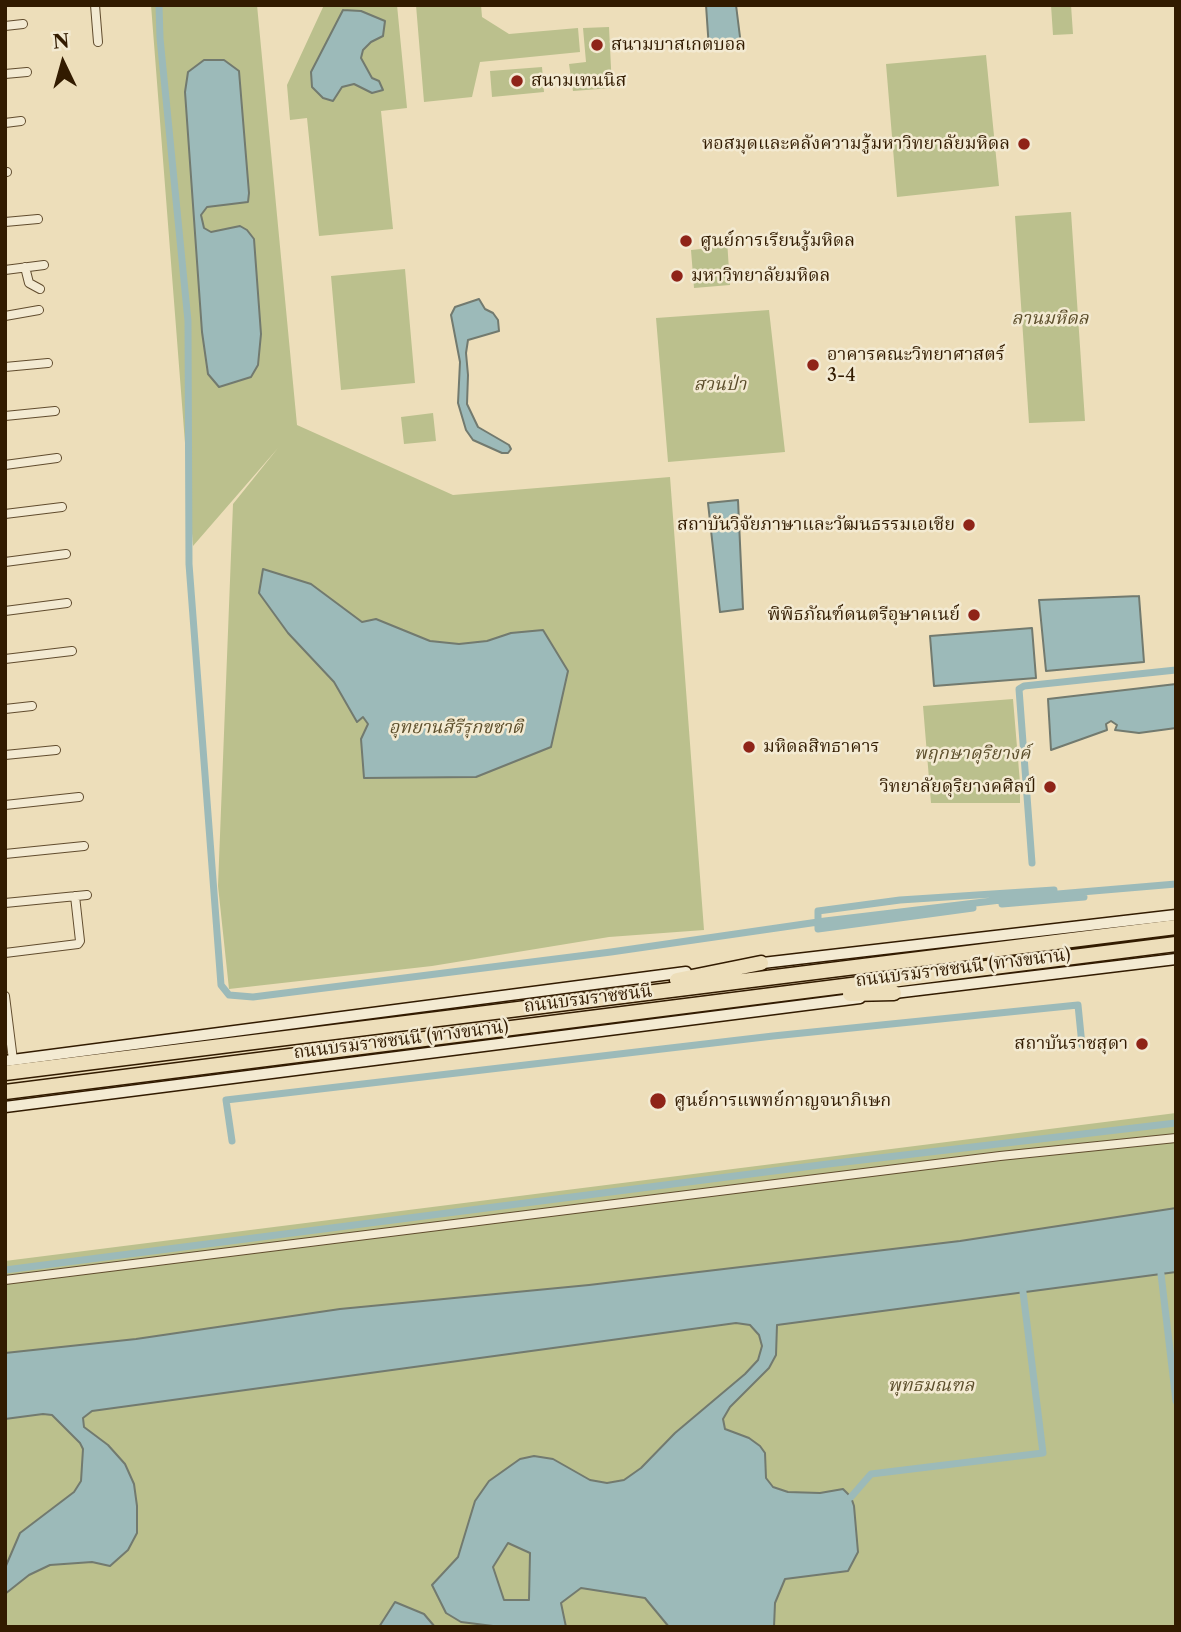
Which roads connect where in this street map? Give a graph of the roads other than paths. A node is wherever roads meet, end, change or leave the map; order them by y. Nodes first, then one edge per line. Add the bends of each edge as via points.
1 (95, 5) edge
2 (23, 24) dead end
3 (5, 26) edge
4 (98, 42) dead end
5 (27, 72) dead end
6 (5, 75) edge
7 (21, 121) dead end
8 (5, 123) edge
9 (38, 219) dead end
10 (5, 222) edge
11 (44, 265) dead end
12 (25, 267) junction
13 (5, 270) edge
14 (40, 289) dead end
15 (38, 310) dead end
16 (5, 316) edge
17 (48, 363) dead end
18 (5, 368) edge
19 (55, 411) dead end
20 (5, 416) edge
21 (57, 458) dead end
22 (5, 465) edge
23 (62, 507) dead end
24 (5, 514) edge
25 (66, 554) dead end
26 (5, 562) edge
27 (67, 603) dead end
28 (5, 611) edge
29 (72, 651) dead end
30 (5, 659) edge
31 (32, 706) dead end
32 (5, 709) edge
33 (56, 750) dead end
34 (5, 755) edge
35 (79, 797) dead end
36 (5, 805) edge
37 (84, 846) dead end
38 (5, 854) edge
39 (87, 895) dead end
40 (75, 896) junction
41 (5, 903) edge
42 (1176, 915) edge
43 (1176, 927) edge
44 (1176, 944) edge
45 (5, 953) edge
46 (1176, 959) edge
47 (761, 963) junction
48 (894, 993) junction
49 (5, 996) edge
50 (748, 998) junction
51 (570, 1002) junction
52 (8, 1065) edge
53 (5, 1091) edge
54 (5, 1107) edge
55 (1176, 1138) edge
56 (5, 1280) edge

1 - 4 street
2 - 3 street
5 - 6 street
7 - 8 street
9 - 10 street
11 - 12 street
12 - 13 street
12 - 14 street via 29,283
15 - 16 street
17 - 18 street
19 - 20 street
21 - 22 street
23 - 24 street
25 - 26 street
27 - 28 street
29 - 30 street
31 - 32 street
33 - 34 street
35 - 36 street
37 - 38 street
39 - 40 street
40 - 41 street
40 - 45 street via 78,944
42 - 47 main road, ถนนบรมราชชนนี (ทางขนาน)
43 - 51 highway, ถนนบรมราชชนนี
44 - 50 highway, ถนนบรมราชชนนี
46 - 48 main road, ถนนบรมราชชนนี (ทางขนาน)
47 - 51 highway
47 - 52 main road, ถนนบรมราชชนนี (ทางขนาน)
48 - 50 highway
48 - 54 main road, ถนนบรมราชชนนี (ทางขนาน)
49 - 52 street
50 - 53 highway, ถนนบรมราชชนนี
51 - 52 highway, ถนนบรมราชชนนี
55 - 56 street

